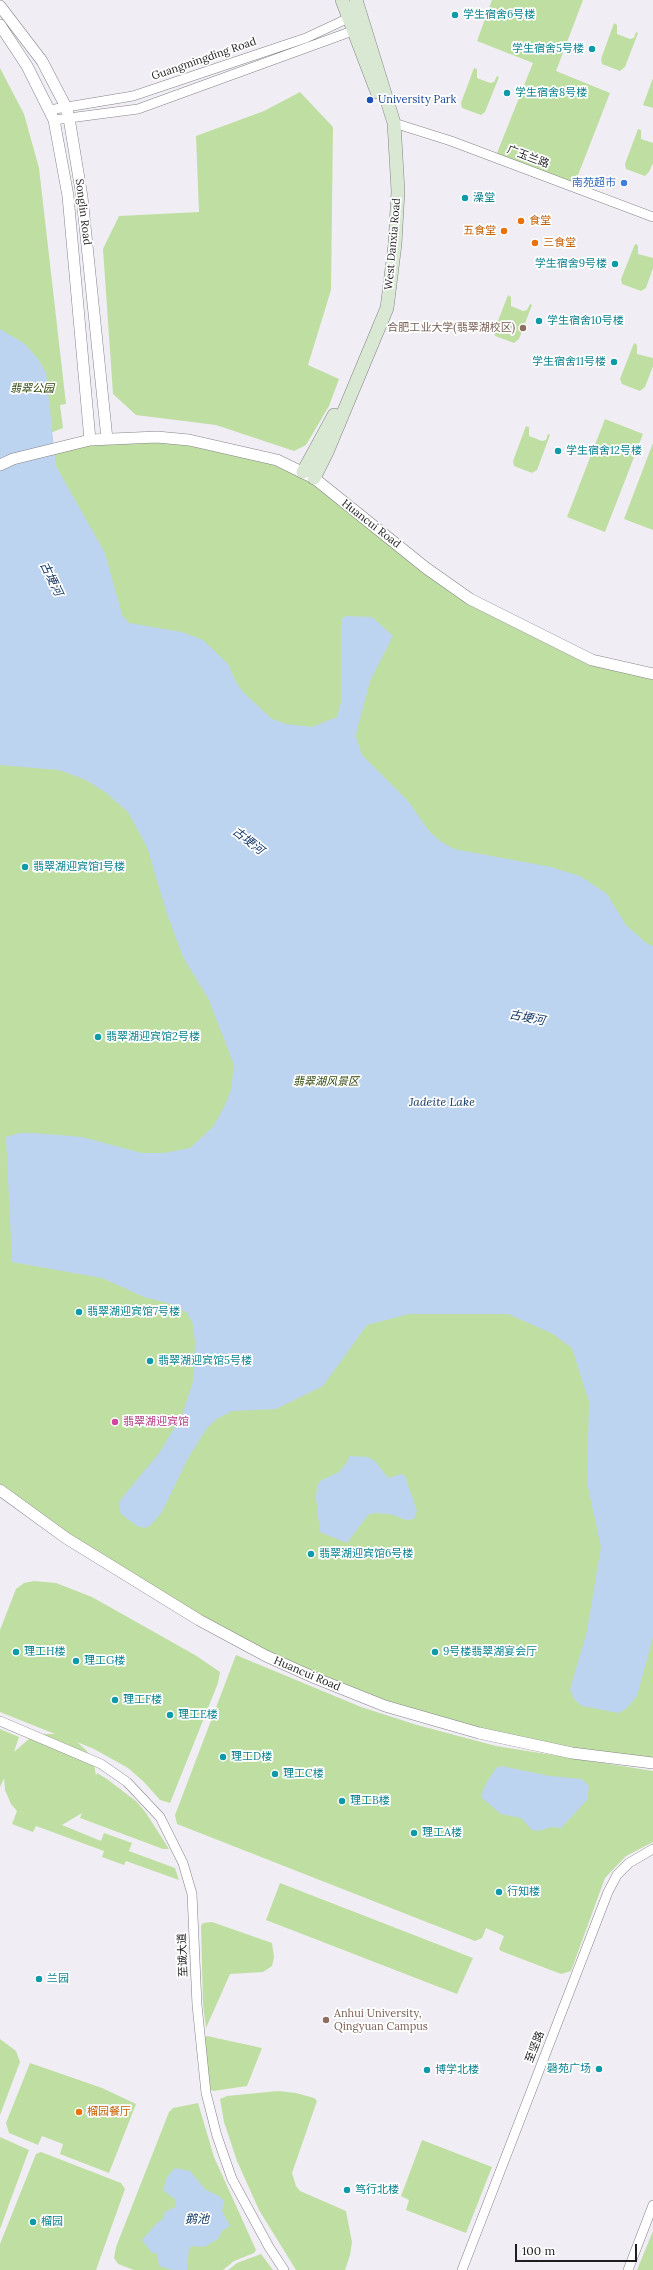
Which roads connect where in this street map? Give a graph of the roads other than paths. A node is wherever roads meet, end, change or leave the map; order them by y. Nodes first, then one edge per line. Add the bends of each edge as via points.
1 (342, 0) edge
2 (0, 6) edge
3 (358, 6) edge
4 (0, 25) edge
5 (355, 26) junction
6 (68, 113) junction
7 (52, 115) junction
8 (394, 122) junction
9 (653, 217) edge
10 (107, 439) junction
11 (90, 440) junction
12 (0, 464) edge
13 (308, 475) junction
14 (653, 674) edge
15 (0, 1490) edge
16 (0, 1721) edge
17 (653, 1762) edge
18 (653, 1849) edge
19 (653, 2205) edge
20 (284, 2270) edge
21 (462, 2270) edge
22 (628, 2270) edge

1 - 5 main road, West Danxia Road
2 - 6 street, Songlin Road via 42,61
3 - 5 main road, West Danxia Road
4 - 7 street, Songlin Road via 27,66
5 - 6 street, Guangmingding Road via 306,38 133,96
5 - 6 street, Guangmingding Road via 138,109
5 - 8 main road, West Danxia Road
5 - 13 main road, West Danxia Road via 382,107 389,140 392,199 388,248 380,312
6 - 7 street, Guangmingding Road
6 - 10 street, Songlin Road via 82,197
7 - 11 street, Songlin Road via 68,196
8 - 9 street, 广玉兰路
8 - 13 main road, West Danxia Road via 398,191 387,308 327,452
10 - 11 street, Huancui Road
10 - 13 street, Huancui Road via 157,437 189,440 277,460
11 - 12 street, Huancui Road
13 - 14 street, Huancui Road via 426,568 475,602 592,660
15 - 17 street, Huancui Road via 66,1538 199,1620 266,1656 321,1681 386,1706 502,1739 572,1753
16 - 20 street, 至诚大道 via 101,1764 127,1782 160,1818 183,1863 192,1894 201,2050 206,2094 215,2129 232,2179
18 - 21 street, 至坚路 via 629,1863 617,1875 608,1892
19 - 22 street

